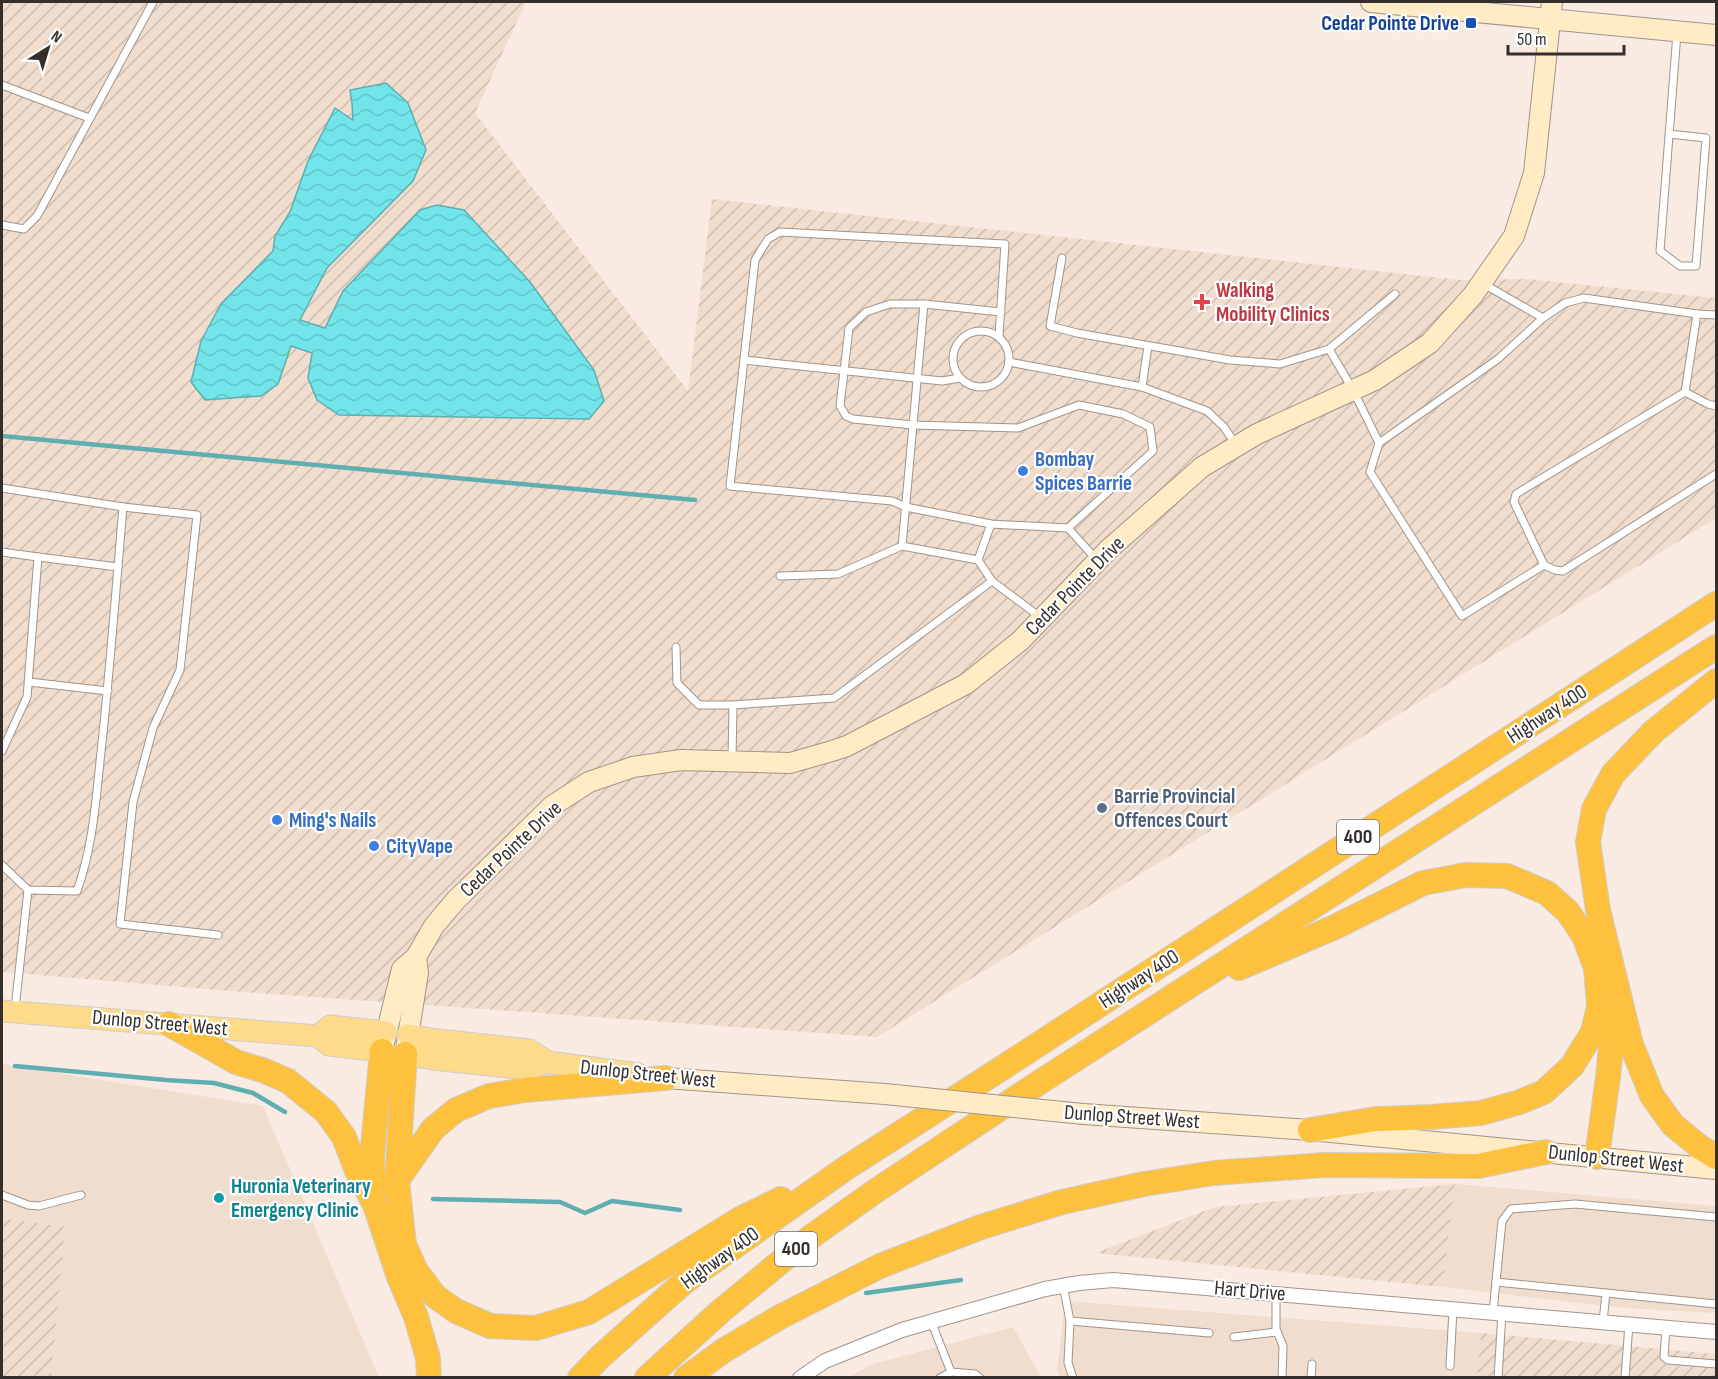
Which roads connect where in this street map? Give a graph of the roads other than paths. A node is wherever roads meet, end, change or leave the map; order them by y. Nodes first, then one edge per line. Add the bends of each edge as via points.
1 (153, 2) edge
2 (1371, 2) edge
3 (1551, 10) edge
4 (1677, 31) junction
5 (1716, 35) edge
6 (2, 85) edge
7 (89, 118) junction
8 (1669, 134) junction
9 (2, 225) edge
10 (1062, 258) dead end
11 (1482, 283) junction
12 (1395, 294) dead end
13 (924, 304) junction
14 (1001, 312) junction
15 (1697, 314) junction
16 (1716, 315) edge
17 (1542, 318) junction
18 (999, 336) junction
19 (1148, 346) junction
20 (1329, 349) junction
21 (744, 360) junction
22 (1010, 362) junction
23 (844, 370) junction
24 (918, 378) junction
25 (960, 378) junction
26 (1142, 387) junction
27 (1353, 390) junction
28 (1685, 392) junction
29 (1716, 406) edge
30 (913, 425) junction
31 (1379, 443) junction
32 (1237, 446) junction
33 (1716, 474) edge
34 (2, 488) edge
35 (123, 507) junction
36 (906, 507) junction
37 (991, 524) junction
38 (1068, 528) junction
39 (902, 546) junction
40 (2, 552) edge
41 (38, 557) junction
42 (978, 560) junction
43 (1098, 561) junction
44 (1544, 565) junction
45 (118, 567) junction
46 (780, 576) dead end
47 (992, 581) junction
48 (1716, 604) edge
49 (1042, 619) junction
50 (676, 647) dead end
51 (1716, 647) edge
52 (1716, 681) edge
53 (29, 682) junction
54 (108, 691) junction
55 (734, 705) junction
56 (2, 751) edge
57 (732, 762) junction
58 (2, 865) edge
59 (28, 891) junction
60 (218, 935) dead end
61 (1617, 984) junction
62 (1176, 995) junction
63 (8, 1011) edge
64 (170, 1024) junction
65 (395, 1043) junction
66 (666, 1078) junction
67 (1310, 1130) junction
68 (1546, 1152) junction
69 (1597, 1157) junction
70 (1716, 1157) edge
71 (846, 1168) junction
72 (1716, 1169) edge
73 (397, 1181) junction
74 (81, 1195) dead end
75 (2, 1196) edge
76 (375, 1205) junction
77 (1716, 1217) edge
78 (1496, 1282) junction
79 (1063, 1286) junction
80 (1606, 1293) junction
81 (1276, 1294) junction
82 (1716, 1305) edge
83 (1453, 1309) junction
84 (1498, 1313) junction
85 (931, 1321) junction
86 (1070, 1321) junction
87 (1603, 1322) junction
88 (1629, 1324) junction
89 (1666, 1327) junction
90 (1277, 1332) junction
91 (1716, 1332) edge
92 (1209, 1333) dead end
93 (1234, 1337) dead end
94 (1312, 1364) dead end
95 (1716, 1364) edge
96 (1450, 1366) dead end
97 (951, 1372) junction
98 (429, 1377) edge
99 (580, 1377) edge
100 (647, 1377) edge
101 (686, 1377) edge
102 (800, 1377) edge
103 (940, 1377) edge
104 (980, 1377) edge
105 (1073, 1377) edge
106 (1282, 1377) edge
107 (1311, 1377) edge
108 (1497, 1377) edge
109 (1625, 1377) edge

1 - 7 lane
2 - 3 street
3 - 4 street
3 - 11 street, Cedar Pointe Drive via 1534,173 1514,236
4 - 5 street
4 - 8 lane
6 - 7 lane
7 - 9 lane via 37,216 24,229
8 - 8 lane via 1660,251 1680,266 1696,266 1706,138
10 - 19 lane via 1050,327
11 - 17 lane
11 - 27 street, Cedar Pointe Drive via 1430,343
12 - 20 lane
13 - 14 lane
13 - 23 lane via 890,304 866,312 849,328
13 - 24 lane
14 - 18 lane
14 - 21 lane via 1005,244 780,232 768,239 755,260
15 - 16 lane
15 - 17 lane via 1584,298 1565,303
15 - 28 lane
17 - 31 lane via 1498,359
18 - 22 lane
18 - 25 lane via 981,330 957,343 953,361
19 - 20 lane via 1280,364
19 - 26 lane
20 - 27 lane
21 - 23 lane
21 - 36 lane via 730,486 892,501
22 - 25 lane via 1002,378 986,387 967,384
22 - 26 lane
23 - 24 lane
23 - 30 lane via 840,406 846,416
24 - 25 lane
24 - 30 lane
26 - 32 lane via 1207,411
27 - 31 lane
27 - 32 street, Cedar Pointe Drive
28 - 29 lane
28 - 44 lane via 1516,494 1514,501
30 - 36 lane
30 - 38 lane via 1018,428 1079,405 1123,414 1150,427 1153,451
31 - 44 lane via 1370,472 1462,616
32 - 43 street, Cedar Pointe Drive via 1202,467
33 - 44 lane via 1563,571
34 - 35 lane
35 - 45 lane
35 - 60 lane via 197,515 180,670 153,728 134,802 120,924
36 - 37 lane
36 - 39 lane
37 - 38 lane
37 - 42 lane
38 - 43 lane
39 - 42 lane
39 - 46 lane via 838,574
40 - 41 lane
41 - 45 lane
41 - 53 lane
42 - 47 lane
43 - 49 street, Cedar Pointe Drive
45 - 54 lane
47 - 49 lane
47 - 55 lane via 834,698
48 - 71 highway, Highway 400 / 400
49 - 57 street, Cedar Pointe Drive via 966,684 847,746 790,763
50 - 55 lane via 676,683 699,705
51 - 62 highway, Highway 400 / 400
52 - 61 highway via 1653,732 1612,774 1594,809 1588,842 1598,910
53 - 54 lane
53 - 56 lane via 27,697
54 - 59 lane via 93,823 76,891
55 - 57 lane
57 - 65 street, Cedar Pointe Drive via 681,760 633,766 589,782 552,806 434,926 416,957 418,973
58 - 59 lane
59 - 63 lane
61 - 69 highway
61 - 70 highway via 1631,1044 1652,1096 1673,1125
62 - 67 highway via 1335,927 1423,882 1507,876 1546,894 1568,912 1584,936 1596,968 1599,1006 1593,1032 1572,1066 1544,1092 1481,1113 1376,1119
62 - 100 highway, Highway 400 / 400 via 812,1236
63 - 64 main road, Dunlop Street West
64 - 65 main road, Dunlop Street West via 318,1036 328,1045
64 - 76 highway via 236,1062 288,1081 326,1112 344,1137
65 - 66 main road, Dunlop Street West via 433,1059 527,1069 548,1062
65 - 73 highway
65 - 76 highway via 372,1157
66 - 67 street, Dunlop Street West, bridge
66 - 73 highway via 489,1096 456,1110 433,1129
67 - 68 street, Dunlop Street West
68 - 69 street, Dunlop Street West
68 - 101 highway via 1478,1166 1324,1165 1214,1173 1062,1202 981,1227 880,1266 778,1318
69 - 72 street, Dunlop Street West
71 - 73 highway via 740,1219 589,1312 536,1328 490,1326 456,1311 435,1296 416,1271 404,1244
71 - 99 highway, Highway 400 / 400 via 684,1282
74 - 75 lane via 39,1206
76 - 98 highway via 416,1317 428,1358
77 - 78 lane via 1575,1204 1511,1209 1502,1221
78 - 80 lane
78 - 84 lane
79 - 81 street, Hart Drive via 1113,1280
79 - 85 street, Hart Drive
79 - 86 lane
80 - 82 lane
80 - 87 lane
81 - 83 street, Hart Drive
81 - 90 lane
83 - 84 street, Hart Drive
83 - 96 lane
84 - 87 street, Hart Drive
84 - 108 lane
85 - 97 lane
85 - 102 street, Hart Drive via 825,1361
86 - 92 lane
86 - 105 lane via 1068,1363
87 - 88 street, Hart Drive
88 - 89 street, Hart Drive
88 - 109 lane
89 - 91 street, Hart Drive
89 - 95 lane via 1664,1357 1668,1360
90 - 93 lane
90 - 106 lane via 1283,1346
94 - 107 lane
97 - 103 lane
97 - 104 lane

